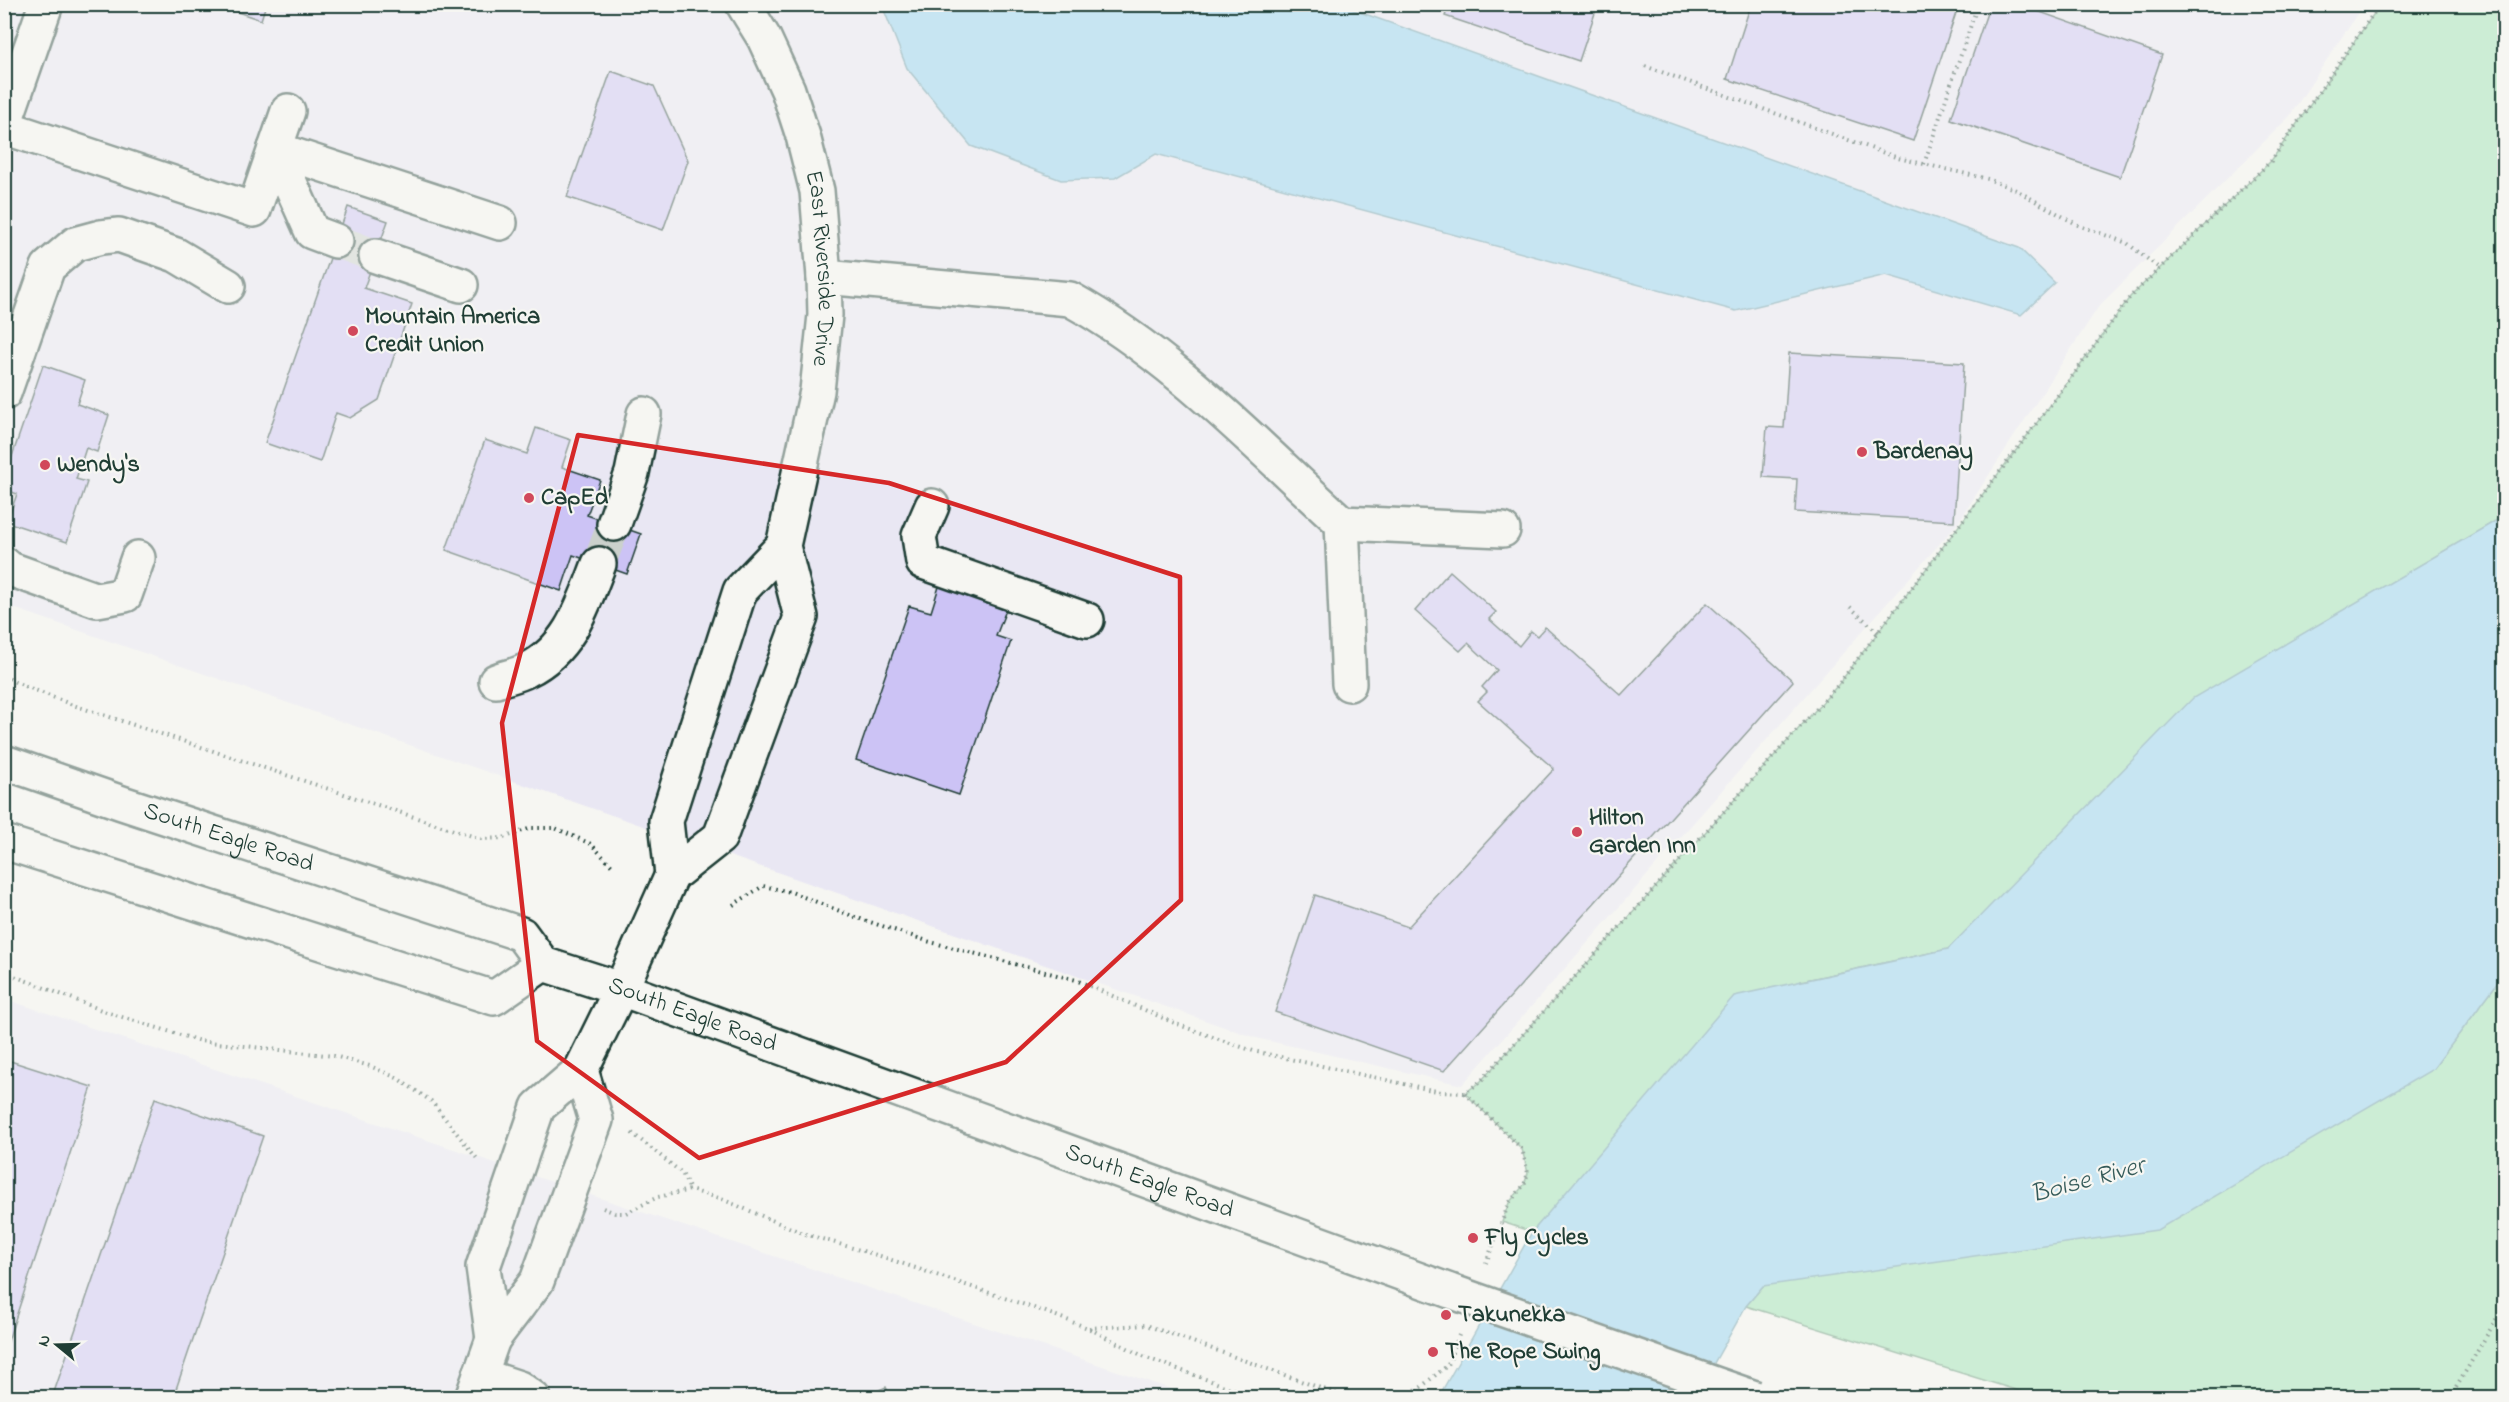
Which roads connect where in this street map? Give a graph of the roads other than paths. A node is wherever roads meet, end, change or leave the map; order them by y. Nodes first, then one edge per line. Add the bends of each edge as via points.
1 (46, 4) edge
2 (743, 4) edge
3 (288, 111) dead end
4 (4, 126) edge
5 (275, 149) junction
6 (500, 223) dead end
7 (336, 241) tunnel mouth
8 (376, 256) tunnel mouth
9 (824, 277) junction
10 (461, 285) dead end
11 (228, 286) dead end
12 (4, 393) edge
13 (644, 414) dead end
14 (932, 506) dead end
15 (1342, 523) junction
16 (614, 524) tunnel mouth
17 (1503, 530) dead end
18 (783, 546) junction
19 (138, 558) dead end
20 (4, 564) edge
21 (599, 564) tunnel mouth
22 (1087, 620) dead end
23 (496, 681) dead end
24 (1349, 684) dead end
25 (10, 765) edge
26 (4, 842) edge
27 (672, 875) junction
28 (543, 964) junction
29 (621, 989) junction
30 (581, 1070) junction
31 (493, 1339) junction
32 (476, 1386) edge
33 (533, 1398) edge
34 (1755, 1398) edge

1 - 4 main road
2 - 9 main road, East Riverside Drive via 788,90 803,135 817,191
3 - 5 main road
4 - 5 main road via 254,210
5 - 6 main road
5 - 7 main road via 312,232
8 - 10 main road
9 - 15 main road via 1070,299 1098,314 1174,370
9 - 18 main road, East Riverside Drive via 825,315 817,391
11 - 12 main road via 176,255 119,235 75,244 48,267
13 - 16 main road via 632,473
14 - 22 main road via 919,536 923,562
15 - 17 main road
15 - 24 main road
18 - 27 main road via 740,591 666,821
18 - 27 main road, East Riverside Drive via 801,617 720,837
19 - 20 main road via 125,595 97,600
21 - 23 main road via 571,631 553,654 527,670
25 - 28 main road, South Eagle Road via 521,934
26 - 28 main road via 494,998
27 - 29 main road, East Riverside Drive
28 - 29 main road, South Eagle Road
29 - 30 main road, East Riverside Drive
29 - 34 main road, South Eagle Road, bridge
30 - 31 main road via 596,1120 537,1281
30 - 31 main road via 538,1107 483,1267
31 - 32 main road
32 - 33 main road via 519,1388

